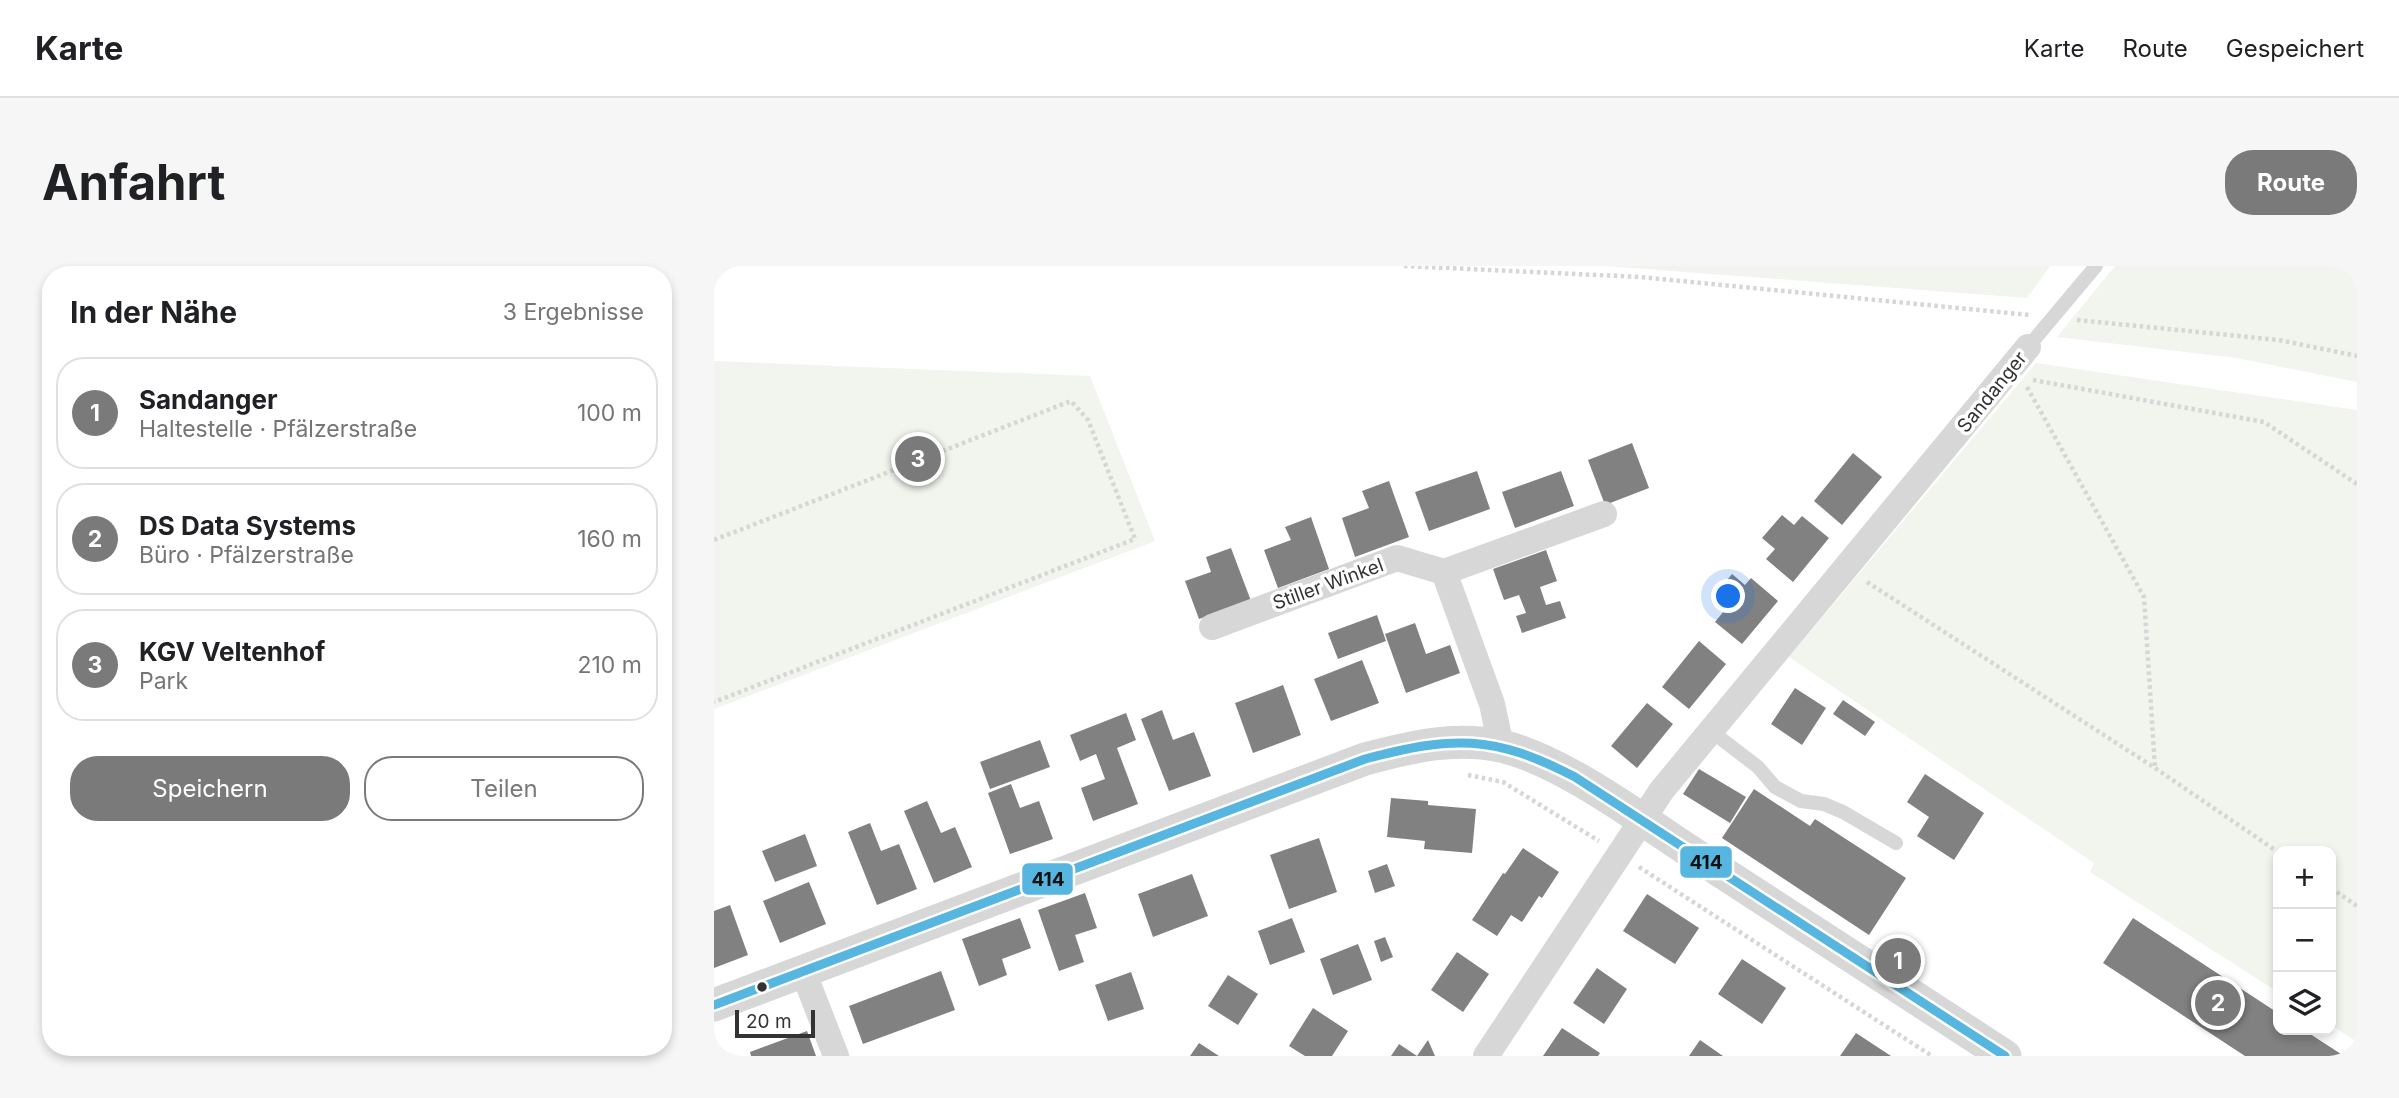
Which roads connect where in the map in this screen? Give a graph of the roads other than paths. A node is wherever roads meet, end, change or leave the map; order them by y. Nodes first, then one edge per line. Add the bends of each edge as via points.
1 (2096, 266) edge
2 (2028, 347) joint
3 (1604, 514) dead end
4 (1444, 572) junction
5 (1212, 627) dead end
6 (1711, 731) junction
7 (1501, 746) junction
8 (1642, 820) junction
9 (1896, 843) dead end
10 (803, 971) junction
11 (714, 1005) edge
12 (836, 1056) edge
13 (1486, 1056) edge
14 (2005, 1056) edge

1 - 2 lane, Sandanger
2 - 6 street, Sandanger
3 - 4 street
4 - 5 street, Stiller Winkel via 1397,558
4 - 7 street via 1492,704
6 - 8 street, Sandanger
6 - 9 lane via 1758,767 1775,787 1801,801 1843,812
7 - 8 street via 1560,769
7 - 10 street via 1440,742 1365,759
8 - 13 street, Sandanger
8 - 14 street
10 - 11 street
10 - 12 street

